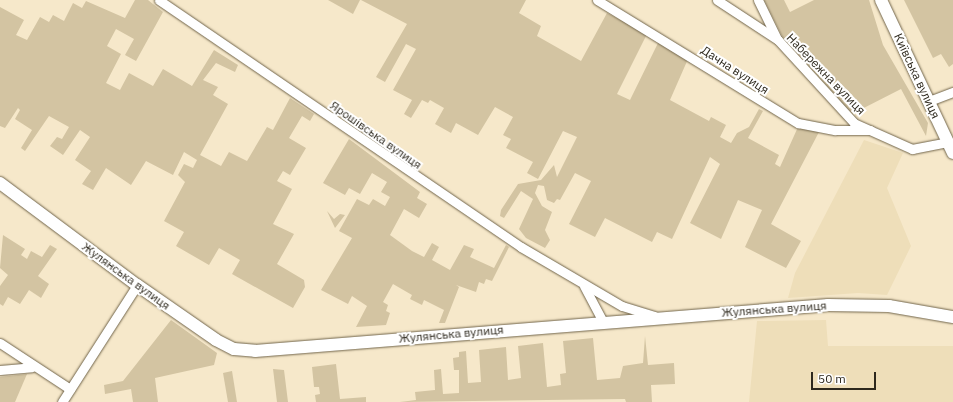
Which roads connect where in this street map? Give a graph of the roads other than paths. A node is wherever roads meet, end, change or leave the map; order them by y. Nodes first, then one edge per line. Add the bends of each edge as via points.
1 (159, 0) edge
2 (597, 0) edge
3 (717, 0) edge
4 (758, 0) edge
5 (881, 0) edge
6 (778, 40) junction
7 (953, 92) edge
8 (929, 101) junction
9 (870, 130) junction
10 (950, 147) edge
11 (0, 183) edge
12 (137, 285) junction
13 (583, 285) junction
14 (654, 316) junction
15 (953, 317) edge
16 (603, 321) junction
17 (0, 343) edge
18 (32, 367) junction
19 (0, 370) edge
20 (70, 389) junction
21 (62, 402) edge

1 - 13 street, Ярошівська вулиця via 421,181
2 - 9 street, Дачна вулиця via 798,123 835,130
3 - 6 street, Набережна вулиця
4 - 6 street
5 - 8 street, Київська вулиця
6 - 9 street, Набережна вулиця via 854,123
7 - 8 street
8 - 10 street, Київська вулиця
9 - 10 street, Набережна вулиця via 912,149
11 - 12 street, Жулянська вулиця
12 - 16 street, Жулянська вулиця via 216,340 234,349 255,351
12 - 20 street
13 - 14 street, Ярошівська вулиця via 622,306
13 - 16 street, Ярошівська вулиця
14 - 15 street, Жулянська вулиця via 857,304
14 - 16 street, Жулянська вулиця
17 - 18 street
18 - 19 street
18 - 20 street
20 - 21 street

